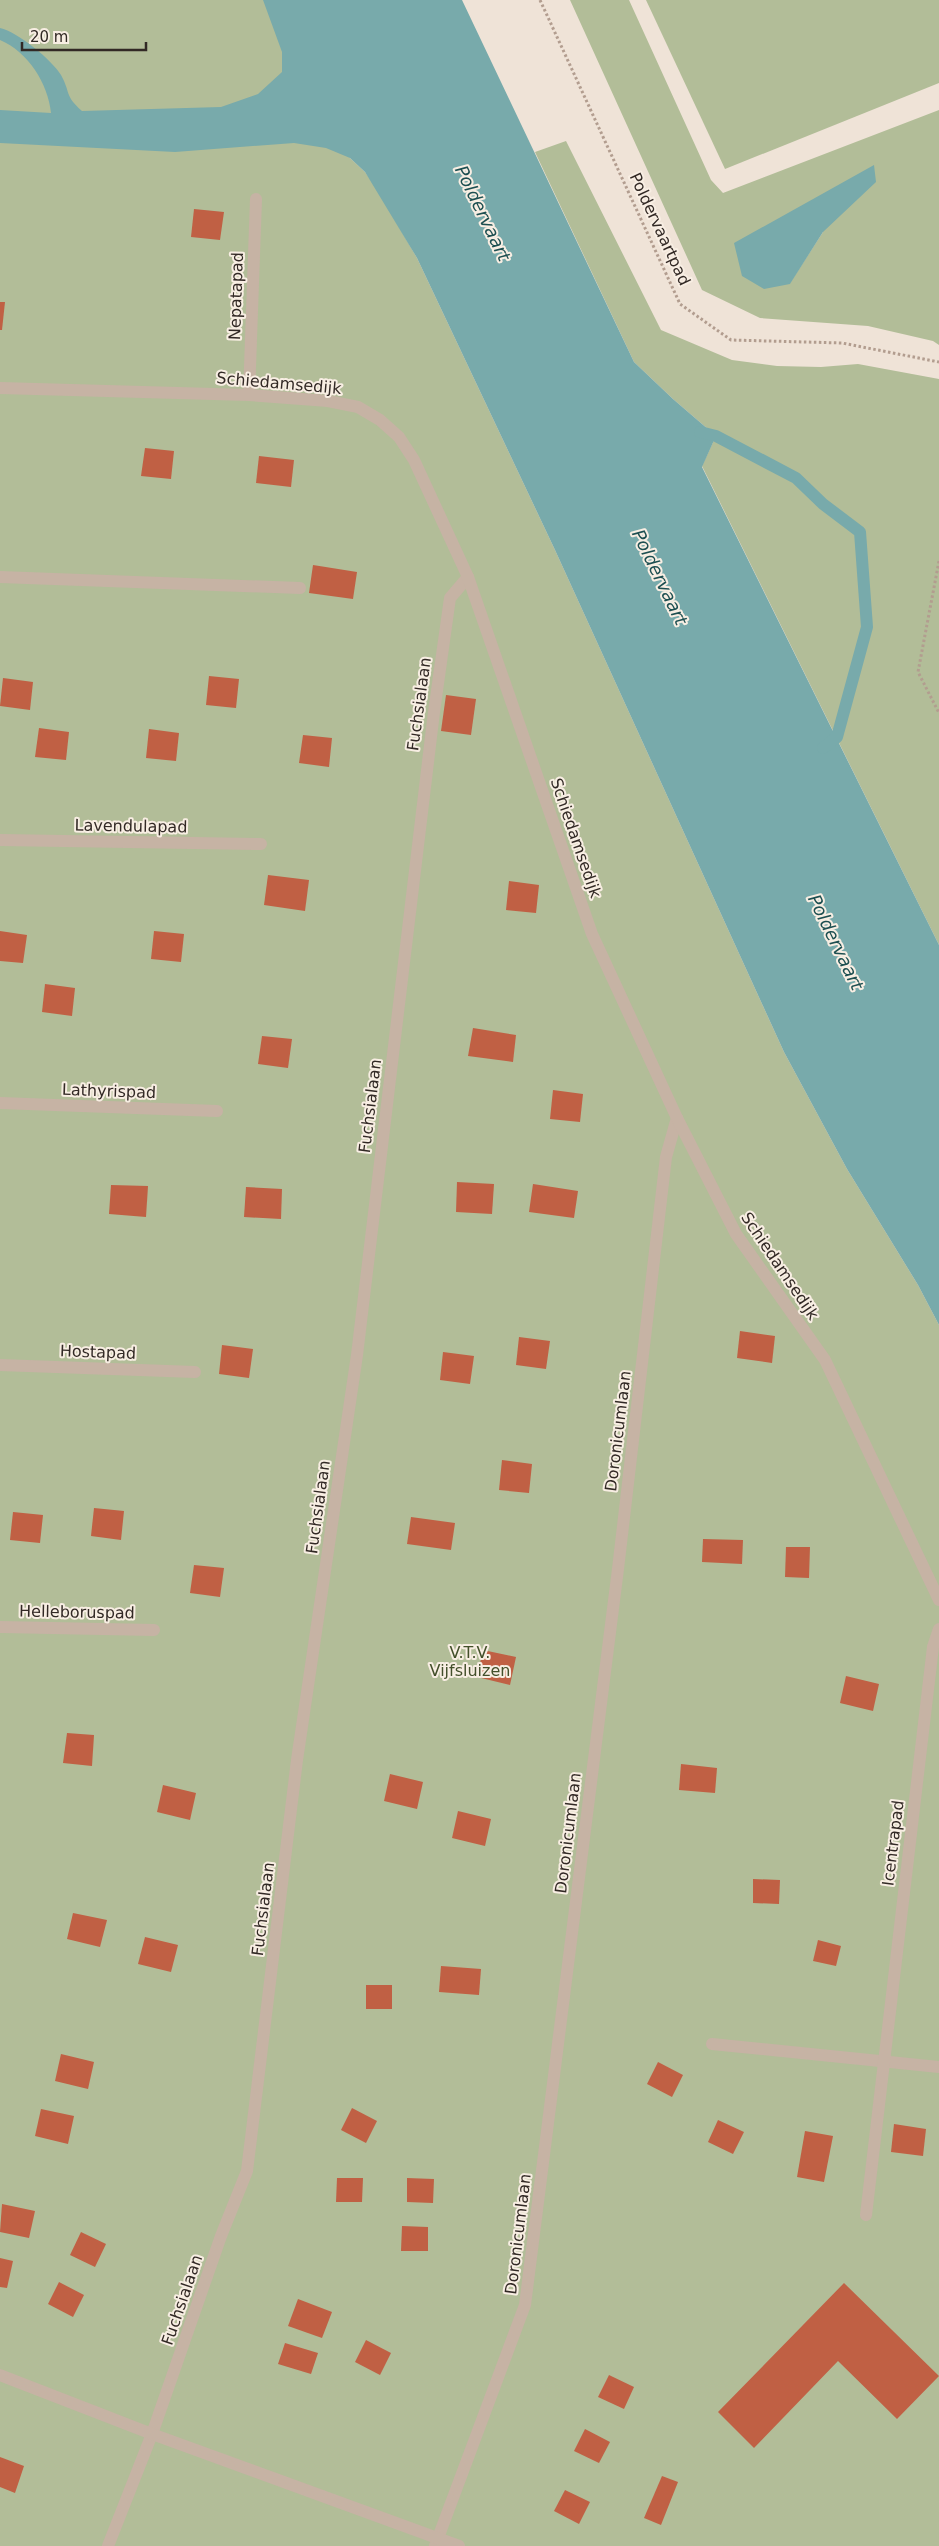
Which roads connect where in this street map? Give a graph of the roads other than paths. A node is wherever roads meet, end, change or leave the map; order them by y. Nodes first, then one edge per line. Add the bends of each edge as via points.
1 (256, 200) dead end
2 (0, 388) edge
3 (249, 394) junction
4 (0, 577) edge
5 (468, 577) junction
6 (300, 588) dead end
7 (0, 840) edge
8 (261, 844) dead end
9 (0, 1103) edge
10 (217, 1111) dead end
11 (677, 1118) junction
12 (0, 1365) edge
13 (195, 1372) dead end
14 (939, 1600) edge
15 (0, 1627) edge
16 (154, 1630) dead end
17 (939, 1630) edge
18 (712, 2044) dead end
19 (884, 2062) junction
20 (939, 2067) edge
21 (866, 2215) dead end
22 (0, 2375) edge
23 (152, 2434) junction
24 (437, 2542) edge
25 (108, 2546) edge
26 (459, 2546) edge

1 - 3 street, Nepatapad
2 - 3 street, Schiedamsedijk
3 - 5 street, Schiedamsedijk via 348,405 380,420 399,436 414,460
4 - 6 street
5 - 11 street, Schiedamsedijk via 592,934
5 - 23 street, Fuchsialaan via 450,598 434,712 357,1355 297,1760 247,2171
7 - 8 street, Lavendulapad
9 - 10 street, Lathyrispad
11 - 14 street, Schiedamsedijk via 736,1234 825,1360
11 - 24 street, Doronicumlaan via 666,1157 618,1569 525,2305
12 - 13 street, Hostapad
15 - 16 street, Helleboruspad
17 - 19 street, Icentrapad via 933,1647
18 - 19 street
19 - 20 street
19 - 21 street, Icentrapad
22 - 23 street
23 - 24 street
23 - 25 street, Fuchsialaan
24 - 26 street

